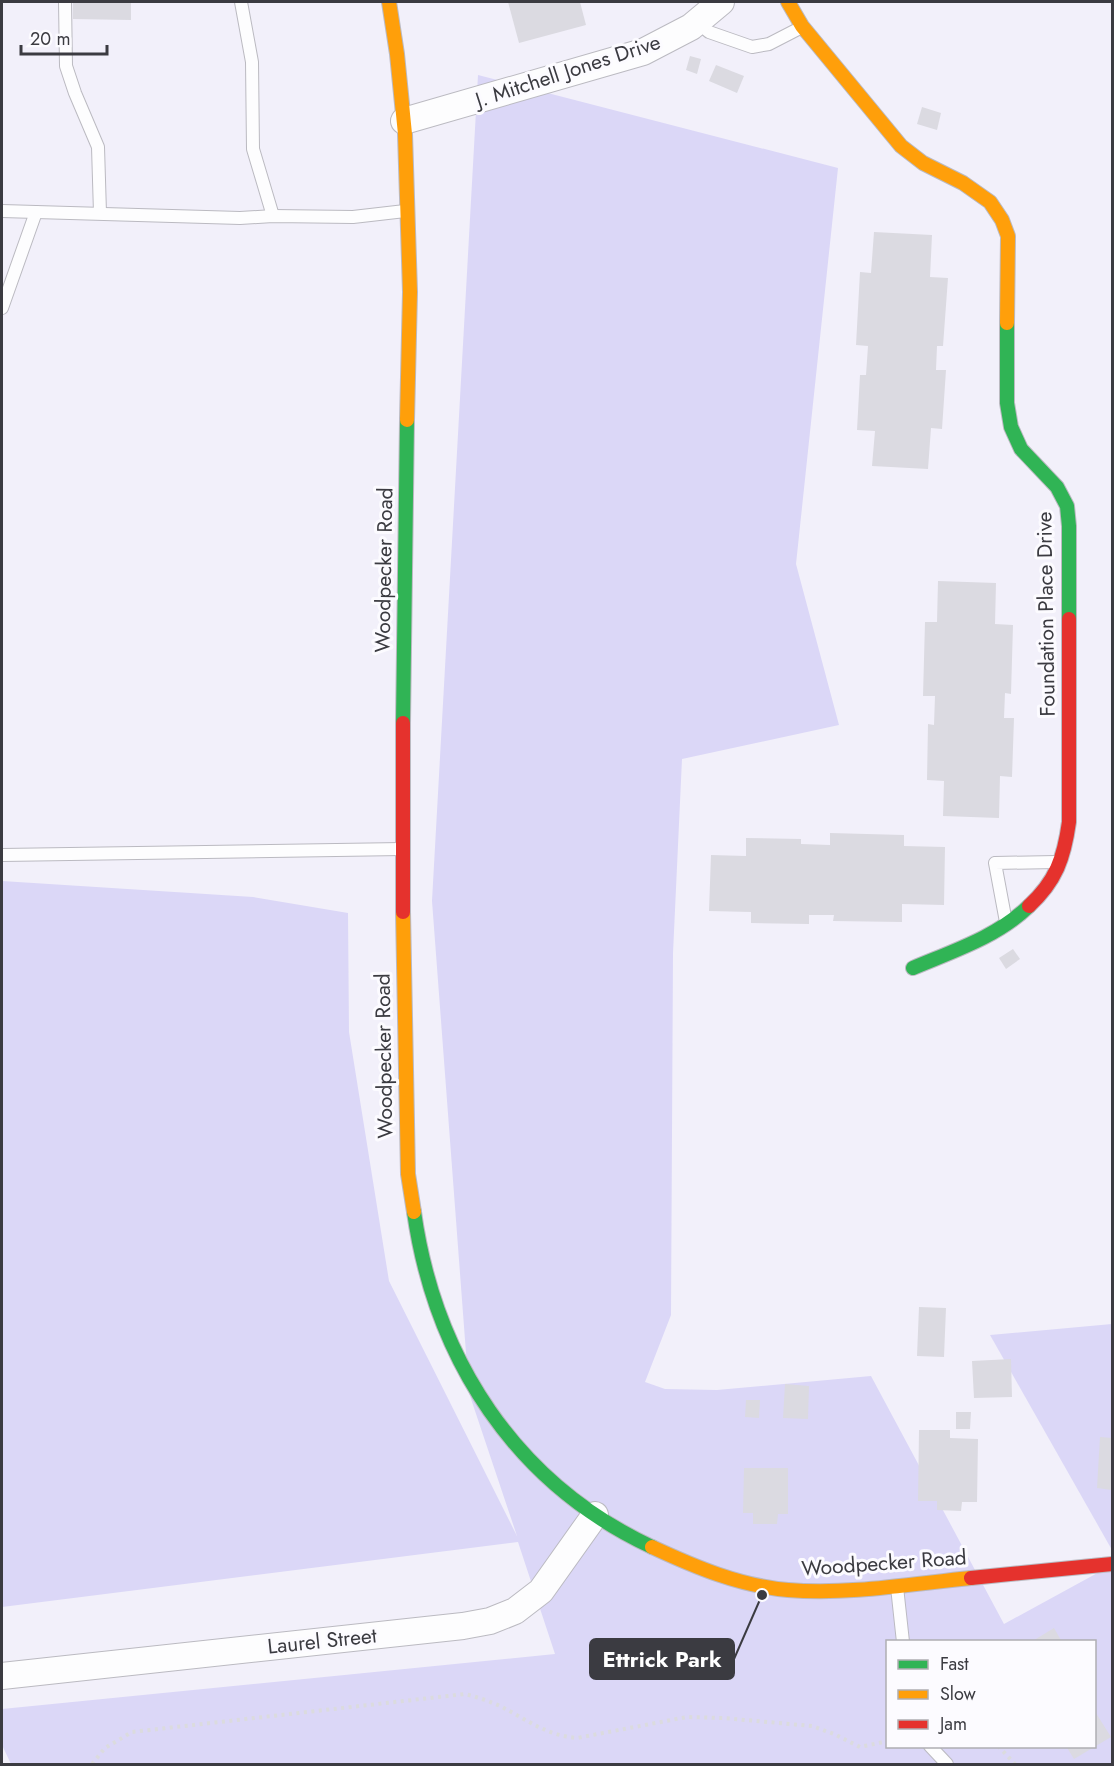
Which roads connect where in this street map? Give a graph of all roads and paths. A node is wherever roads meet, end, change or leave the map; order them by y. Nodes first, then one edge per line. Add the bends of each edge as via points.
1 (65, 2) edge
2 (241, 2) edge
3 (389, 2) edge
4 (721, 2) edge
5 (788, 2) edge
6 (697, 22) junction
7 (802, 26) junction
8 (404, 121) junction
9 (2, 211) edge
10 (408, 211) junction
11 (36, 212) junction
12 (100, 213) junction
13 (273, 216) junction
14 (2, 309) edge
15 (402, 849) junction
16 (2, 855) edge
17 (1060, 862) junction
18 (1007, 924) junction
19 (913, 968) dead end
20 (595, 1515) junction
21 (1113, 1564) edge
22 (897, 1585) junction
23 (903, 1640) edge
24 (2, 1676) edge
25 (886, 1741) edge
26 (932, 1748) edge
27 (1000, 1748) edge
28 (92, 1764) edge
29 (947, 1764) edge
30 (1015, 1764) edge

1 - 12 lane via 66,66 98,147
2 - 13 lane via 252,62 253,149
3 - 8 main road, Woodpecker Road
4 - 6 street, J. Mitchell Jones Drive
5 - 7 main road, Foundation Place Drive
6 - 7 lane via 709,32 752,47 769,44
6 - 8 street, J. Mitchell Jones Drive via 643,52
7 - 17 main road, Foundation Place Drive via 901,146 990,201 1008,236 1007,403 1011,427 1021,449 1057,487 1067,506 1069,526 1069,822
8 - 10 main road, Woodpecker Road
9 - 11 lane
10 - 13 lane via 353,217
10 - 15 main road, Woodpecker Road
11 - 12 lane
11 - 14 lane
12 - 13 lane
15 - 16 lane
15 - 20 main road, Woodpecker Road via 408,1174 418,1243 431,1294 455,1354 481,1400 513,1443
17 - 18 main road, Foundation Place Drive via 1043,892
17 - 18 lane via 995,863
18 - 19 main road, Foundation Place Drive
20 - 22 main road, Woodpecker Road via 693,1566 739,1581 786,1590 835,1591
20 - 24 street, Laurel Street via 541,1591 515,1611 490,1621
21 - 22 main road, Woodpecker Road
22 - 23 lane
25 - 28 path via 860,1747 812,1726 687,1717 577,1738 562,1737 465,1694 132,1732 105,1748
26 - 29 lane
27 - 30 path

